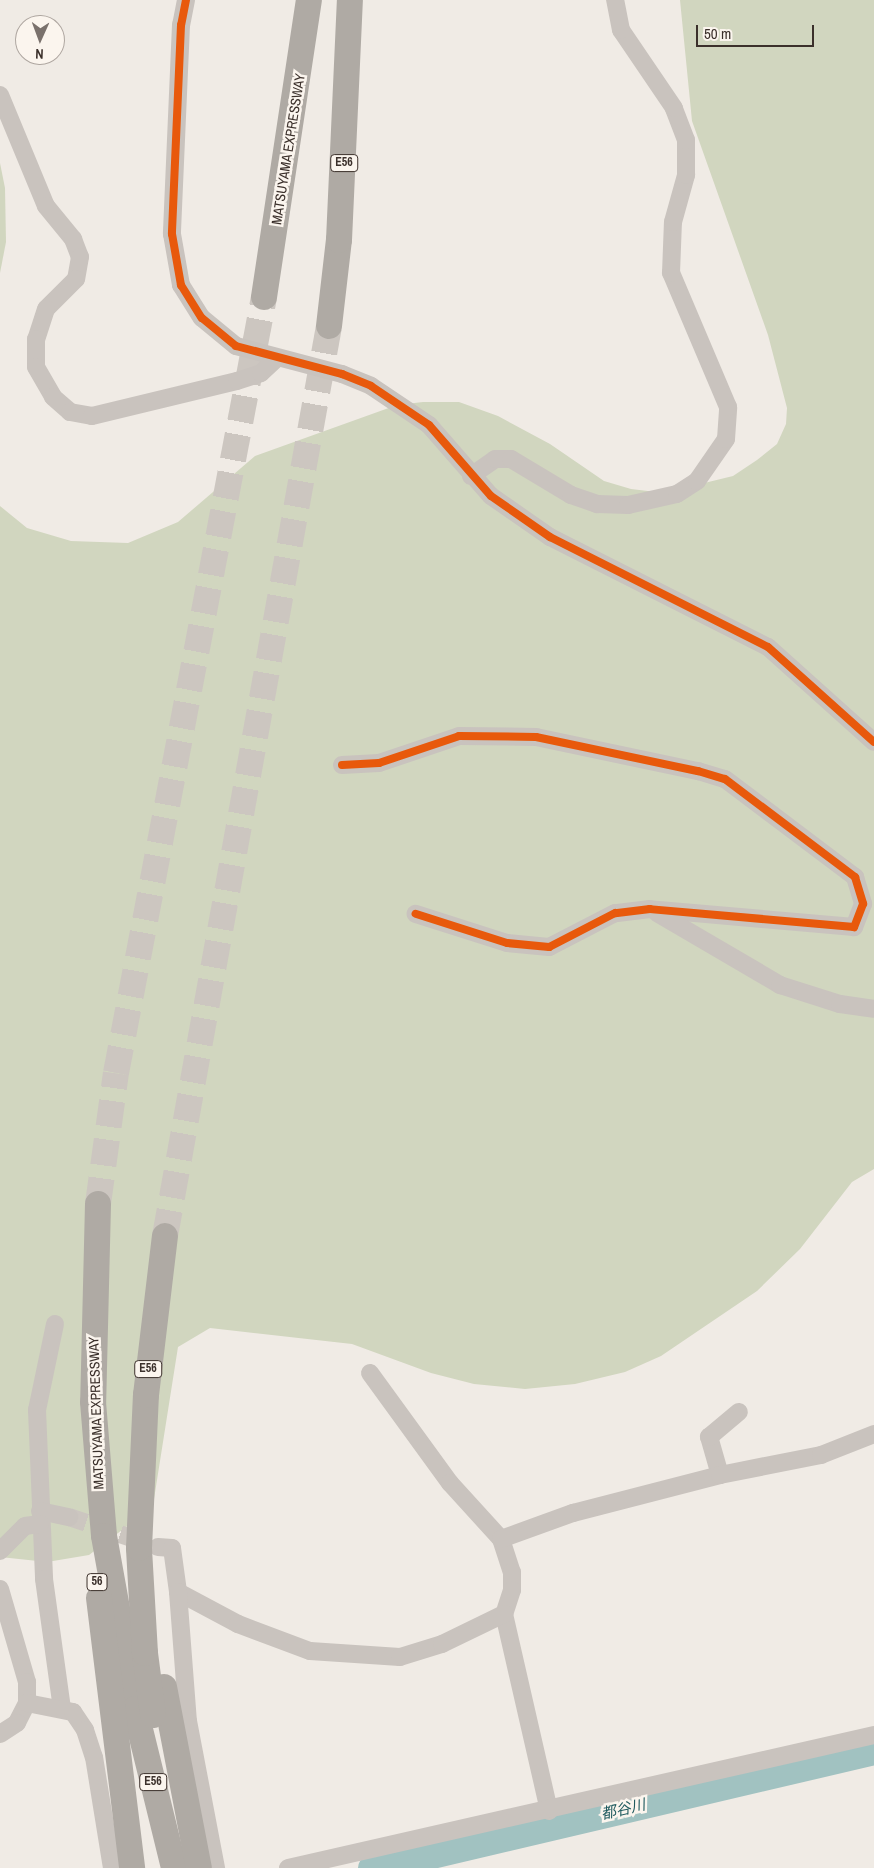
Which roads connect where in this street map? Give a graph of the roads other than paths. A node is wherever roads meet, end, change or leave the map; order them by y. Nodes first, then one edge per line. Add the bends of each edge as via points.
1 (186, 0) edge
2 (309, 0) edge
3 (350, 0) edge
4 (614, 0) edge
5 (0, 94) edge
6 (264, 297) tunnel mouth
7 (329, 326) tunnel mouth
8 (277, 358) junction
9 (471, 476) junction
10 (874, 742) edge
11 (342, 765) dead end
12 (650, 910) junction
13 (416, 914) dead end
14 (874, 1009) edge
15 (98, 1204) tunnel mouth
16 (165, 1236) tunnel mouth
17 (55, 1324) dead end
18 (370, 1373) dead end
19 (739, 1412) dead end
20 (874, 1434) edge
21 (720, 1475) junction
22 (40, 1517) junction
23 (69, 1517) tunnel mouth
24 (502, 1539) junction
25 (158, 1547) tunnel mouth
26 (0, 1551) edge
27 (0, 1589) edge
28 (178, 1592) junction
29 (504, 1614) junction
30 (27, 1703) junction
31 (62, 1708) junction
32 (141, 1708) junction
33 (0, 1734) edge
34 (874, 1735) edge
35 (549, 1811) junction
36 (173, 1861) edge
37 (112, 1868) edge
38 (132, 1868) edge
39 (199, 1868) edge
40 (216, 1868) edge
41 (288, 1868) edge

1 - 8 street via 181,25 172,234 182,285 202,318 236,346
2 - 6 highway, MATSUYAMA EXPRESSWAY
3 - 7 highway, E56 via 341,210
4 - 9 street via 621,30 674,108 686,140 686,175 673,222 671,273 728,407 726,439 697,481 677,494 628,505 597,504 571,495 511,459 494,459
5 - 8 street via 46,206 73,239 80,256 76,279 46,309 36,339 36,366 53,397 70,412 92,416 237,381 261,373
8 - 9 street via 342,374 371,386 429,425
9 - 10 street via 491,496 550,537 768,647
11 - 12 street via 379,763 459,736 488,736 536,737 698,771 726,779 855,877 863,904 854,927
12 - 13 street via 615,913 549,947 507,943
12 - 14 street via 780,984 840,1004
15 - 32 highway, MATSUYAMA EXPRESSWAY / E56 via 93,1289 95,1450 104,1536
16 - 32 highway, E56 via 146,1395 140,1503
17 - 22 street via 37,1410
18 - 24 street via 450,1482
19 - 21 street via 709,1437
20 - 21 street via 821,1455
21 - 24 street via 573,1513
22 - 23 street
22 - 26 street via 25,1526
22 - 31 street
24 - 29 street via 512,1572 512,1590
25 - 28 street via 172,1548
27 - 30 street via 27,1682
28 - 29 street via 270,1638 310,1651 359,1657 400,1657 442,1644
28 - 40 street via 188,1721
29 - 35 street
30 - 31 street
30 - 33 street via 17,1723
31 - 37 street via 72,1712 85,1730 94,1757
32 - 36 highway, MATSUYAMA EXPRESSWAY / E56
32 - 38 highway
32 - 39 highway
34 - 35 street
35 - 41 street

